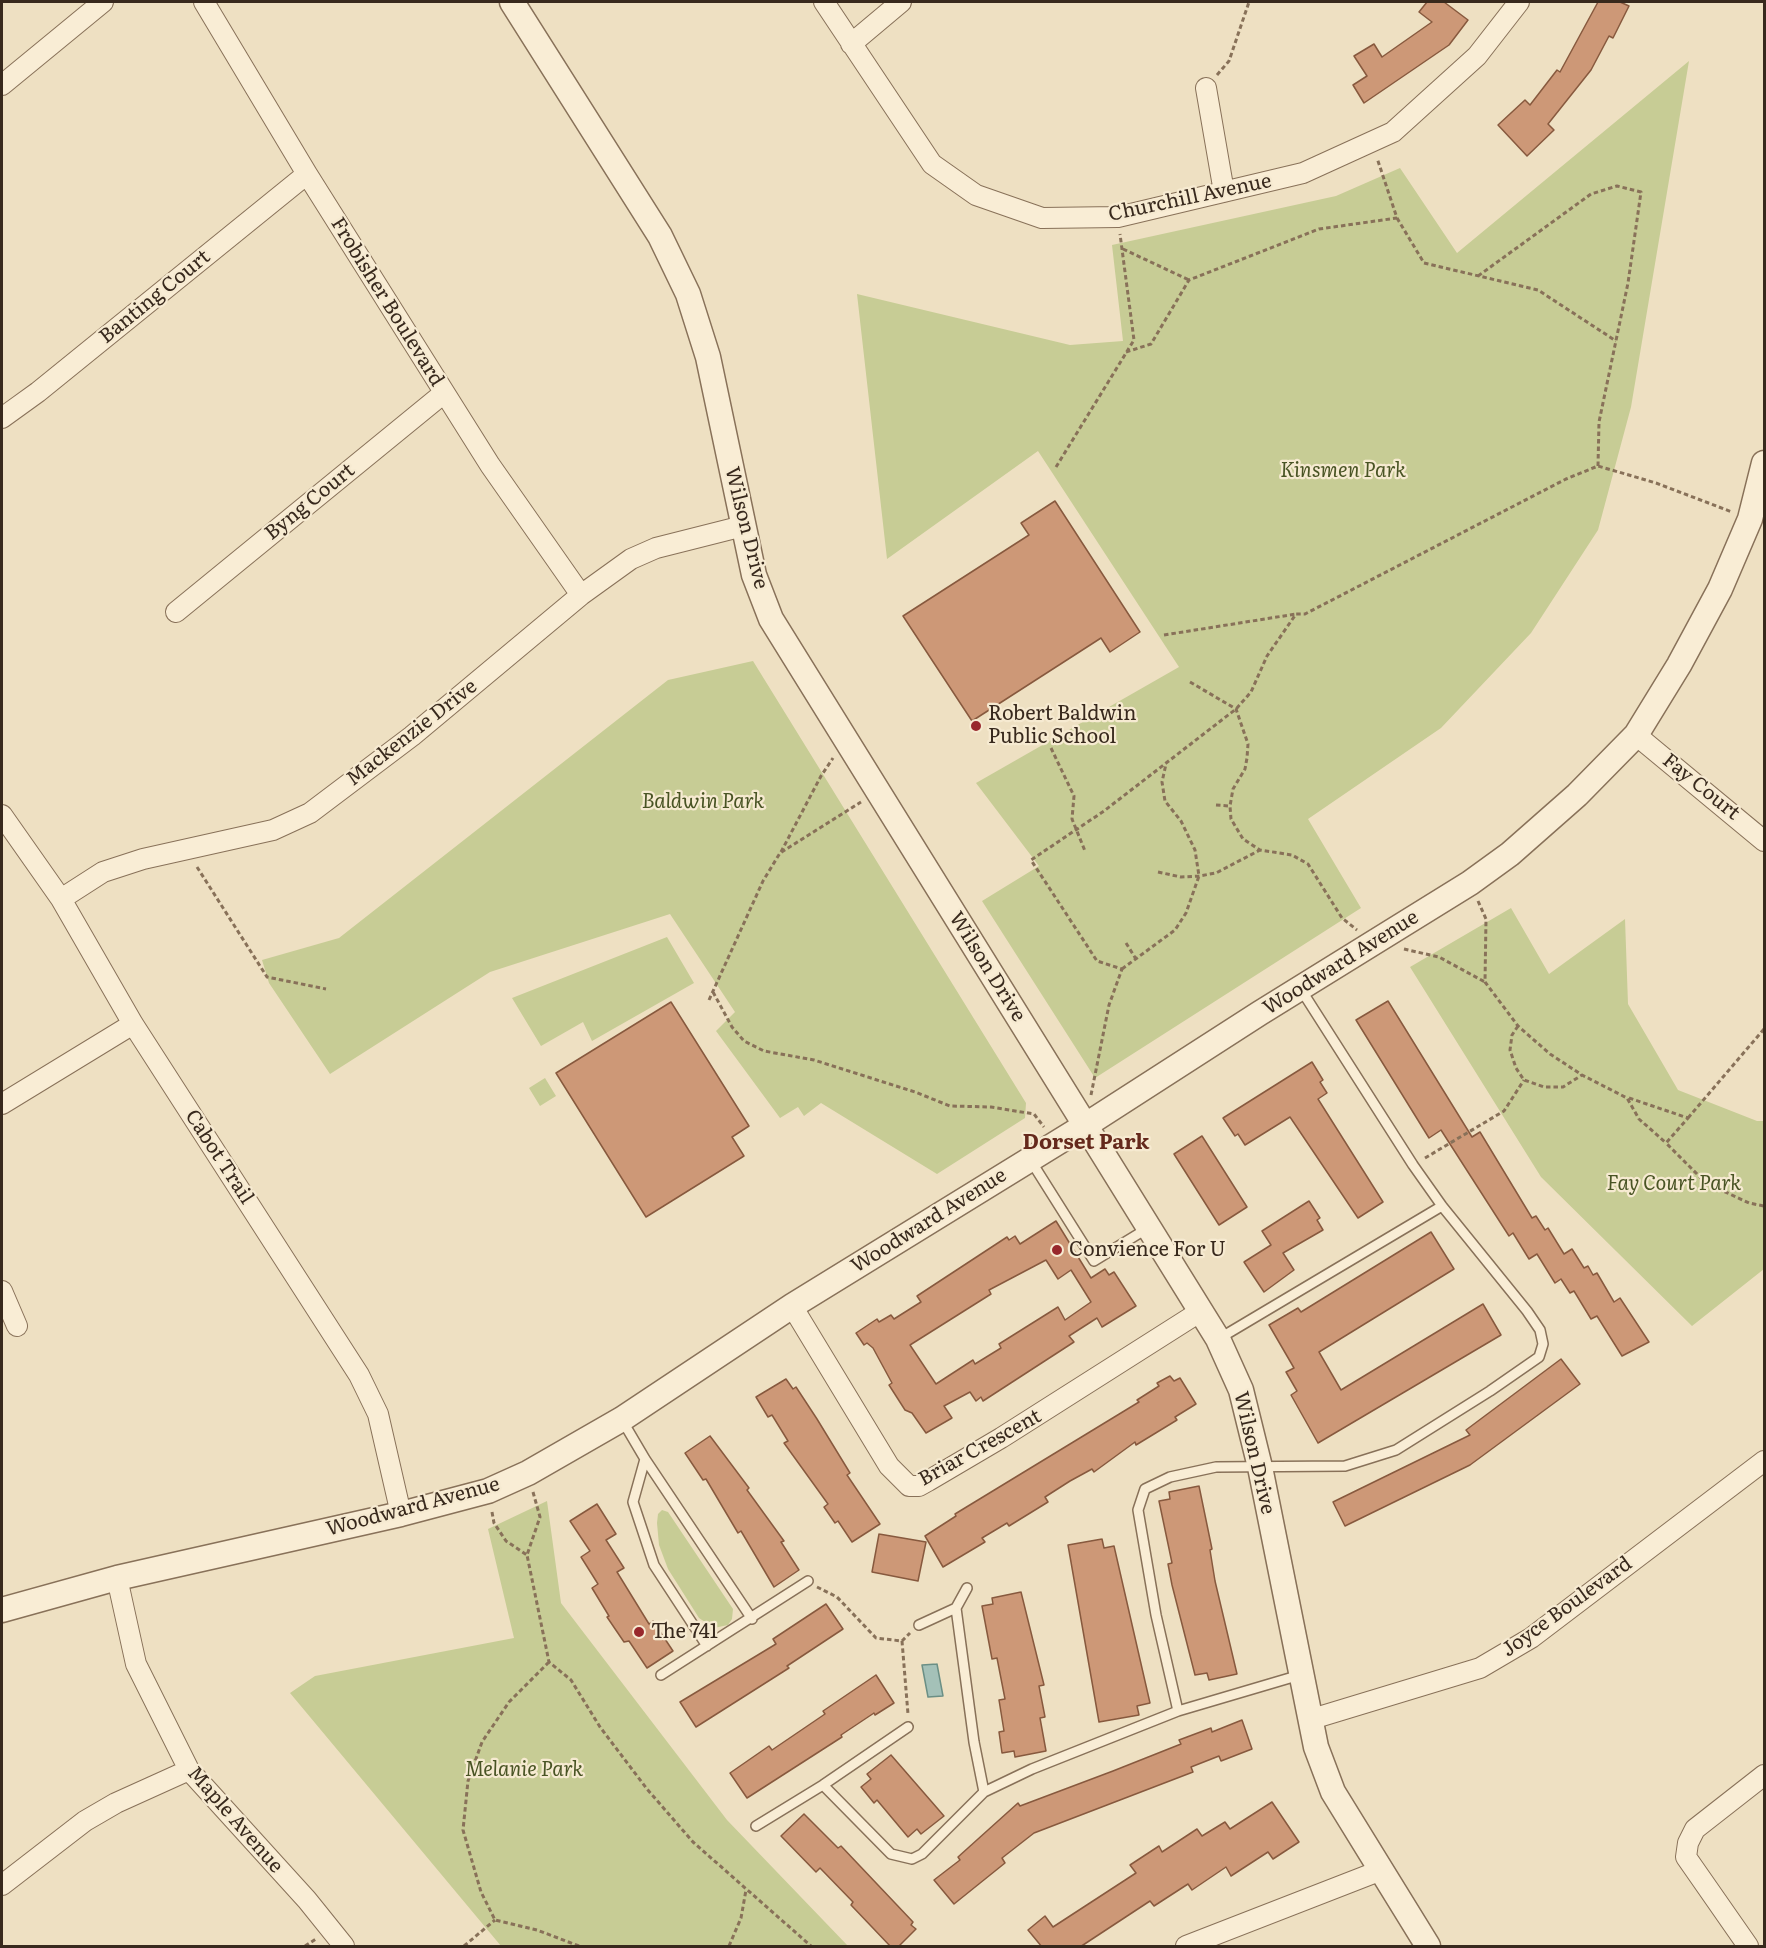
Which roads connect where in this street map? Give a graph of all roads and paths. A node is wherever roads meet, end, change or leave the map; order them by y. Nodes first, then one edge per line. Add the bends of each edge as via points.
1 (103, 2) edge
2 (204, 2) edge
3 (512, 2) edge
4 (824, 2) edge
5 (901, 2) edge
6 (1249, 2) edge
7 (1519, 2) edge
8 (850, 44) junction
9 (2, 85) edge
10 (1206, 88) joint
11 (1371, 142) junction
12 (307, 174) junction
13 (1224, 192) junction
14 (1118, 217) junction
15 (1397, 218) junction
16 (1122, 249) junction
17 (1478, 276) junction
18 (1189, 280) junction
19 (1616, 341) junction
20 (1126, 352) junction
21 (444, 393) junction
22 (2, 418) edge
23 (1764, 463) edge
24 (1598, 466) junction
25 (1056, 467) dead end
26 (1757, 521) edge
27 (743, 526) junction
28 (581, 595) junction
29 (176, 612) dead end
30 (1296, 614) junction
31 (1164, 635) dead end
32 (1191, 682) dead end
33 (1236, 709) junction
34 (1636, 735) junction
35 (846, 739) junction
36 (1051, 748) dead end
37 (1166, 764) junction
38 (877, 791) junction
39 (1216, 805) dead end
40 (1230, 806) junction
41 (2, 815) edge
42 (1075, 830) junction
43 (1764, 841) edge
44 (186, 850) junction
45 (1260, 850) junction
46 (1085, 851) dead end
47 (780, 853) junction
48 (1158, 872) dead end
49 (1199, 876) junction
50 (1470, 883) junction
51 (61, 899) junction
52 (1373, 942) junction
53 (1126, 943) dead end
54 (1136, 959) junction
55 (1122, 969) junction
56 (1485, 982) junction
57 (1300, 988) junction
58 (326, 989) dead end
59 (713, 992) junction
60 (709, 1000) dead end
61 (133, 1024) junction
62 (1518, 1026) junction
63 (1764, 1029) edge
64 (1582, 1075) junction
65 (1524, 1080) junction
66 (1627, 1098) junction
67 (2, 1104) edge
68 (1688, 1118) junction
69 (1086, 1125) junction
70 (1057, 1142) junction
71 (1666, 1143) junction
72 (1029, 1159) junction
73 (1413, 1165) junction
74 (1442, 1206) junction
75 (1764, 1206) edge
76 (1149, 1228) junction
77 (2, 1291) edge
78 (792, 1306) junction
79 (1201, 1311) junction
80 (17, 1326) dead end
81 (1218, 1339) junction
82 (622, 1419) junction
83 (645, 1459) junction
84 (1764, 1461) edge
85 (1260, 1467) junction
86 (528, 1473) junction
87 (488, 1491) junction
88 (401, 1514) junction
89 (527, 1555) junction
90 (117, 1578) junction
91 (808, 1581) joint
92 (967, 1588) dead end
93 (956, 1608) junction
94 (2, 1610) edge
95 (752, 1618) junction
96 (919, 1625) joint
97 (902, 1641) junction
98 (707, 1646) junction
99 (549, 1662) junction
100 (661, 1675) dead end
101 (1300, 1675) junction
102 (1178, 1711) junction
103 (1312, 1719) junction
104 (908, 1727) joint
105 (189, 1770) junction
106 (1764, 1775) edge
107 (822, 1785) junction
108 (984, 1792) junction
109 (756, 1826) dead end
110 (1379, 1871) junction
111 (2, 1885) edge
112 (746, 1890) junction
113 (495, 1920) junction
114 (344, 1947) edge
115 (464, 1947) edge
116 (579, 1947) edge
117 (729, 1947) edge
118 (811, 1947) edge
119 (1186, 1947) edge
120 (1428, 1947) edge
121 (1748, 1947) edge

1 - 9 street
2 - 12 street, Frobisher Boulevard
3 - 27 street, Wilson Drive via 660,236 688,294 708,357
4 - 8 street, Churchill Avenue
5 - 8 street
6 - 10 path via 1229,61
7 - 11 street, Churchill Avenue via 1477,56 1393,132
8 - 14 street, Churchill Avenue via 932,165 976,195 1042,218
10 - 13 street
11 - 13 street, Churchill Avenue via 1303,173
11 - 15 path
12 - 21 street, Frobisher Boulevard
12 - 22 street, Banting Court
13 - 14 street, Churchill Avenue
14 - 16 path
15 - 17 path via 1424,263
15 - 18 path via 1319,229
16 - 18 path
16 - 20 path via 1134,340
17 - 19 path via 1538,290
17 - 19 path via 1591,194 1617,186 1641,192
18 - 20 path via 1150,344
19 - 24 path via 1599,422
20 - 25 path
21 - 28 street, Frobisher Boulevard
21 - 29 street, Byng Court
23 - 26 street, Woodward Avenue
24 - 26 path
24 - 30 path via 1305,614
26 - 34 street, Woodward Avenue
27 - 28 street, Mackenzie Drive via 656,548 632,559
27 - 35 street, Wilson Drive via 754,575 771,619
28 - 44 street, Mackenzie Drive via 412,736 310,813 273,830
30 - 31 path
30 - 33 path via 1267,656 1251,692
32 - 33 path
33 - 37 path
33 - 40 path via 1248,744 1245,769 1233,789
34 - 43 street, Fay Court
34 - 50 street, Woodward Avenue via 1577,795 1510,854
35 - 38 street, Wilson Drive
35 - 47 path via 820,776
36 - 42 path via 1074,796
37 - 42 path
37 - 49 path via 1162,782 1165,801 1181,821 1195,850
38 - 47 path
38 - 69 street, Wilson Drive
39 - 40 path
40 - 45 path via 1231,819 1243,839
41 - 51 street, Cabot Trail
42 - 46 path
42 - 55 path via 1031,860 1097,962
44 - 51 street, Mackenzie Drive via 102,872
44 - 58 path via 267,977
45 - 49 path via 1216,873
45 - 52 path via 1292,855 1308,864 1342,918
47 - 59 path via 763,881
48 - 49 path
49 - 54 path via 1189,906 1175,930
50 - 52 street, Woodward Avenue
50 - 56 path via 1486,919
51 - 61 street, Cabot Trail
52 - 56 path via 1439,957
52 - 57 street, Woodward Avenue
53 - 54 path
54 - 55 path
55 - 69 path via 1108,1005
56 - 62 path
57 - 69 street, Woodward Avenue
57 - 73 lane
59 - 60 path
59 - 70 path via 744,1041 764,1051 814,1060 950,1106 1034,1114
61 - 67 street
61 - 88 street, Cabot Trail via 359,1376 378,1414
62 - 64 path
62 - 65 path via 1510,1050
63 - 68 path
64 - 65 path via 1563,1087 1544,1087
64 - 66 path
65 - 73 path via 1504,1111
66 - 68 path
66 - 71 path via 1639,1119
68 - 71 path
69 - 70 street, Woodward Avenue
69 - 76 street, Wilson Drive
70 - 72 street, Woodward Avenue
71 - 75 path via 1706,1183
72 - 76 lane via 1094,1261
72 - 78 street, Woodward Avenue
73 - 74 lane
74 - 81 lane
74 - 85 lane via 1540,1330 1543,1344 1539,1357 1396,1450 1345,1466
76 - 79 street, Wilson Drive
77 - 80 street
78 - 79 street, Briar Crescent via 889,1466 909,1486 920,1486 1001,1438
78 - 82 street, Woodward Avenue
79 - 81 street, Wilson Drive
81 - 85 street, Wilson Drive via 1241,1390
82 - 83 lane
82 - 86 street, Woodward Avenue
83 - 95 lane
83 - 98 lane via 633,1502 654,1565
84 - 103 street, Joyce Boulevard via 1531,1638 1480,1668
85 - 101 street, Wilson Drive
85 - 102 lane via 1216,1467 1170,1477 1145,1490 1138,1510
86 - 87 street, Woodward Avenue
86 - 89 path via 540,1517
87 - 88 street, Woodward Avenue
87 - 89 path via 494,1523 506,1541
88 - 90 street, Woodward Avenue
89 - 99 path
90 - 94 street, Woodward Avenue
90 - 105 street, Maple Avenue via 135,1664
91 - 95 lane
91 - 97 path via 837,1597 876,1638
92 - 93 lane
93 - 96 lane
93 - 108 lane
95 - 98 lane
96 - 97 path
97 - 104 path
98 - 100 lane
99 - 112 path via 572,1680 600,1727 647,1789 693,1842
99 - 113 path via 508,1702 482,1742 468,1781 464,1830 481,1892
101 - 102 lane
101 - 103 street, Wilson Drive
102 - 108 lane
103 - 110 street, Wilson Drive via 1316,1747 1333,1792
104 - 107 lane
105 - 111 street via 85,1821
105 - 114 street, Maple Avenue via 307,1900
106 - 121 street via 1695,1828 1686,1857
107 - 108 lane via 891,1854 912,1859 922,1854
107 - 109 lane
110 - 119 street
110 - 120 street, Wilson Drive
112 - 117 path via 741,1918
112 - 118 path
113 - 115 path
113 - 116 path via 537,1930

